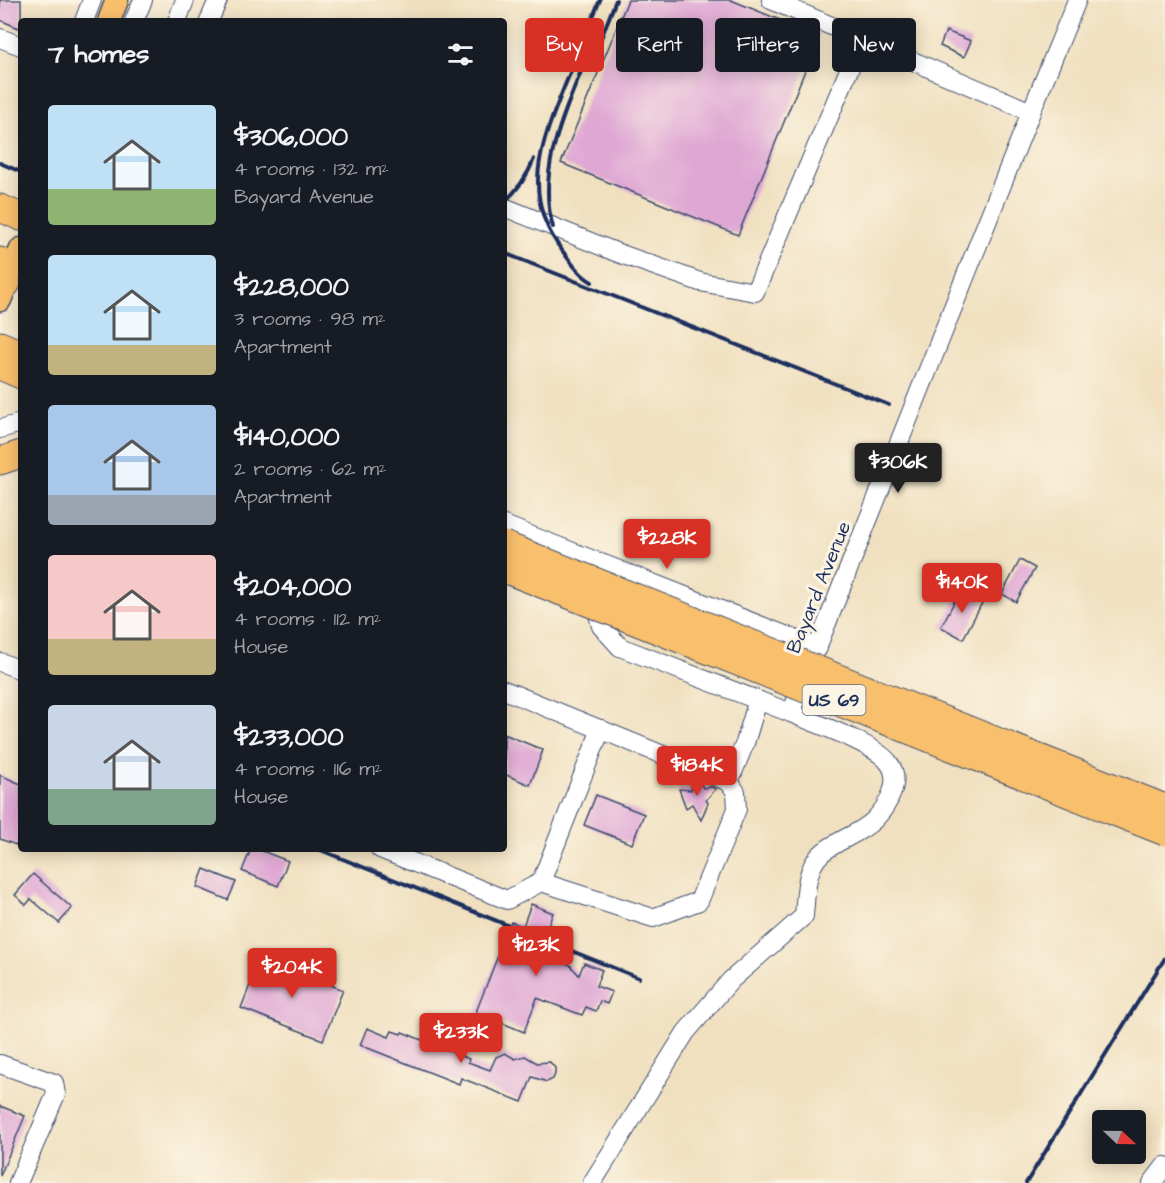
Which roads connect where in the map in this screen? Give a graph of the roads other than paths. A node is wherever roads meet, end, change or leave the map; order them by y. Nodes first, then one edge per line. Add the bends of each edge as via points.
1 (92, 0) edge
2 (117, 0) edge
3 (142, 0) edge
4 (185, 0) edge
5 (218, 0) edge
6 (771, 0) edge
7 (1077, 0) edge
8 (85, 18) edge
9 (110, 18) edge
10 (135, 18) edge
11 (178, 18) edge
12 (210, 18) edge
13 (832, 26) edge
14 (0, 38) edge
15 (18, 45) edge
16 (916, 62) edge
17 (848, 72) edge
18 (1031, 112) junction
19 (0, 192) edge
20 (18, 200) edge
21 (0, 208) edge
22 (507, 208) edge
23 (18, 216) edge
24 (0, 345) edge
25 (18, 353) edge
26 (0, 366) edge
27 (18, 374) edge
28 (18, 424) edge
29 (0, 429) edge
30 (18, 455) edge
31 (0, 461) edge
32 (507, 526) edge
33 (507, 546) edge
34 (507, 568) edge
35 (507, 568) edge
36 (818, 648) junction
37 (0, 662) edge
38 (18, 669) edge
39 (507, 691) edge
40 (758, 700) junction
41 (791, 713) junction
42 (602, 729) junction
43 (729, 782) junction
44 (1165, 808) edge
45 (1165, 832) edge
46 (387, 852) edge
47 (541, 882) junction
48 (0, 1064) edge
49 (1165, 1166) edge
50 (18, 1183) edge
51 (592, 1183) edge
52 (1152, 1183) edge

1 - 8 street
2 - 9 main road
3 - 10 street
4 - 11 street
5 - 12 street
6 - 13 street
7 - 18 street, Bayard Avenue
14 - 15 street
16 - 18 street
17 - 22 street via 755,292 700,282
18 - 36 street, Bayard Avenue
19 - 20 highway
21 - 23 highway
24 - 25 highway
26 - 27 highway
28 - 29 street
30 - 31 highway
32 - 36 street
33 - 44 highway, US 69, bridge
34 - 40 street via 595,602 602,626 620,647
35 - 45 highway, US 69, bridge
36 - 41 street, Bayard Avenue
37 - 38 street
39 - 42 street
40 - 41 street
40 - 43 street
41 - 51 street via 873,750 890,763 895,783 887,806 872,822 820,855 810,871 804,916 731,980 686,1032
42 - 43 street
42 - 47 street
43 - 47 street via 736,792 737,809 699,901 653,918
46 - 47 street via 507,900
48 - 50 street via 54,1083 56,1094
49 - 52 street

